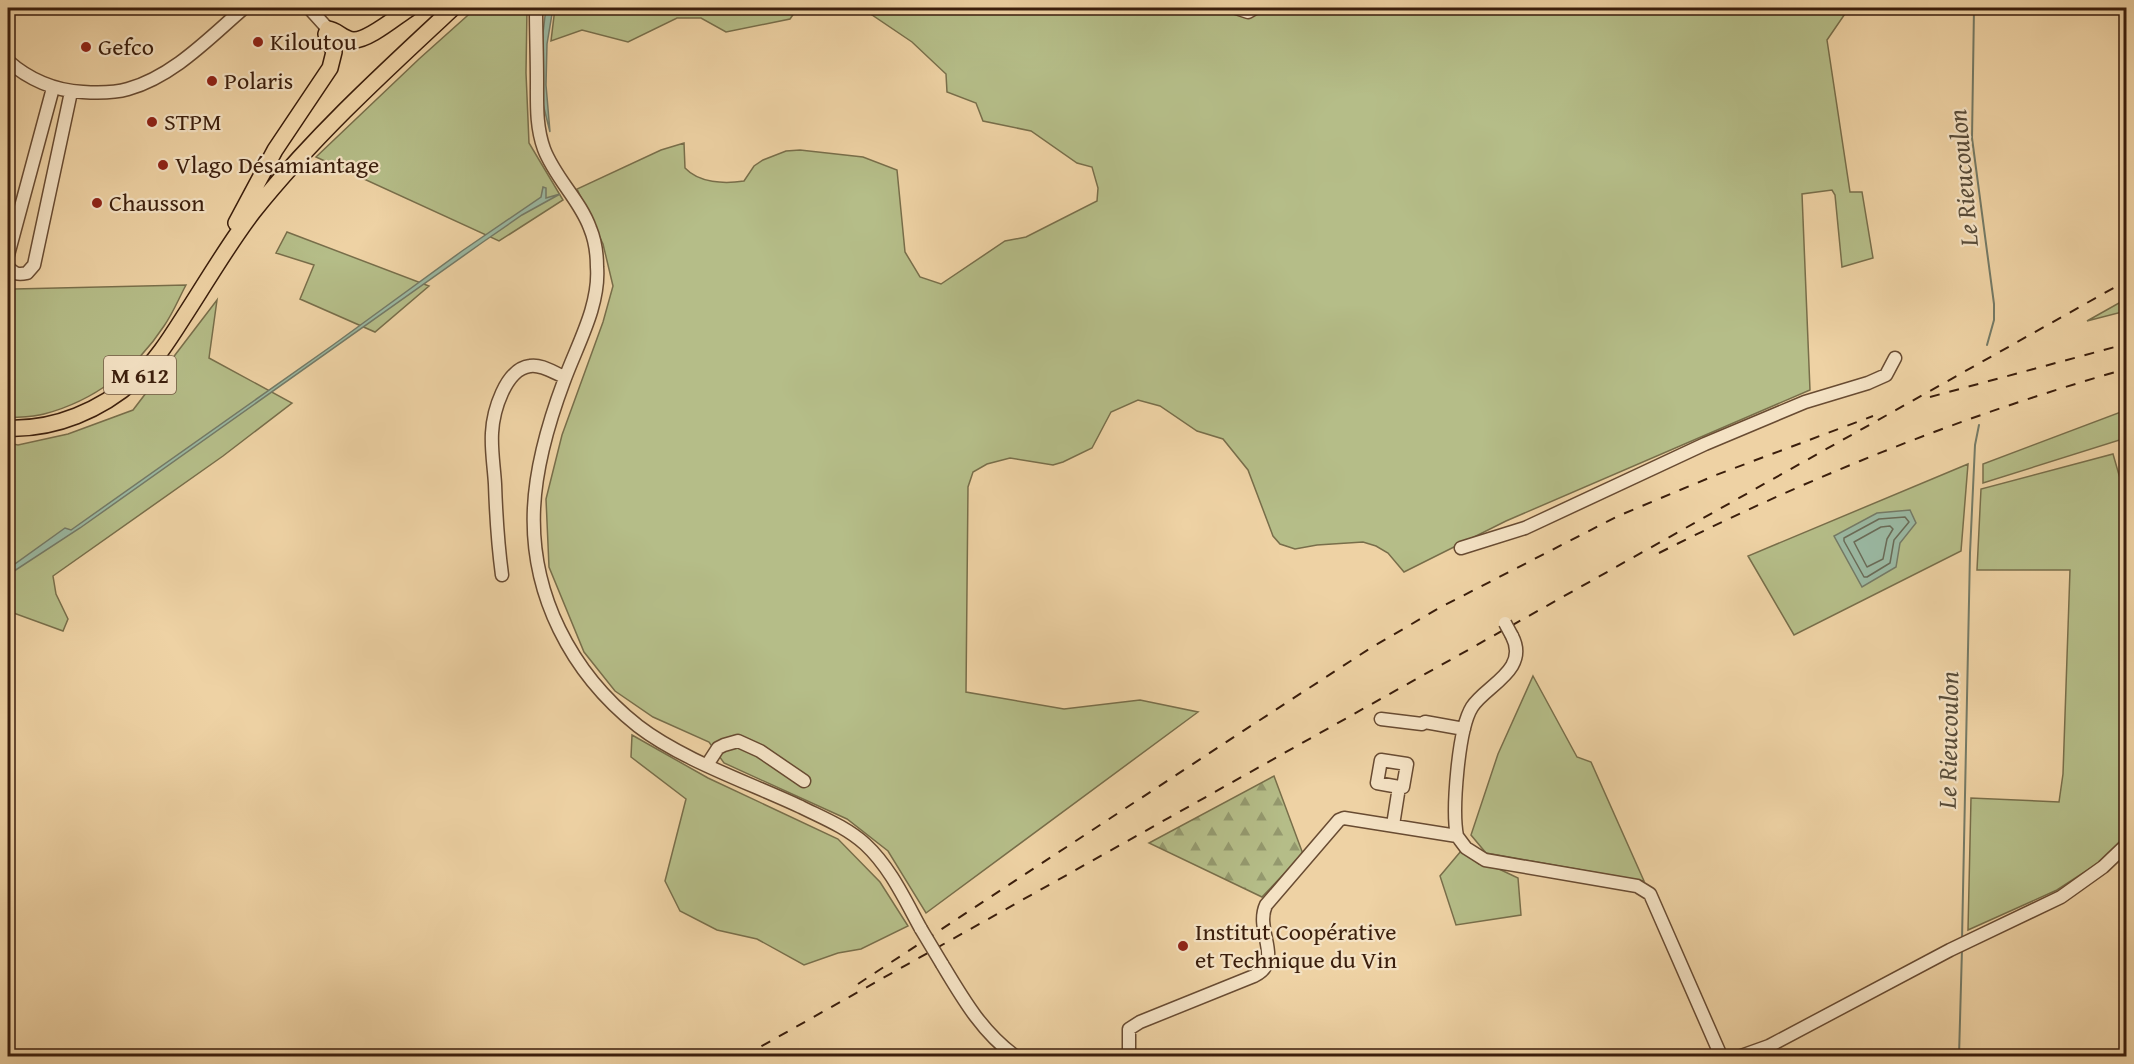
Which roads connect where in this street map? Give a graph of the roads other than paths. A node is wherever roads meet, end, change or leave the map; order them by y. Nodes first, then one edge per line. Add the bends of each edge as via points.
1 (244, 8) edge
2 (309, 8) edge
3 (410, 8) edge
4 (453, 8) edge
5 (536, 8) edge
6 (328, 29) junction
7 (8, 61) edge
8 (53, 88) junction
9 (71, 92) junction
10 (8, 255) edge
11 (224, 255) junction
12 (8, 267) edge
13 (1895, 358) dead end
14 (565, 377) junction
15 (8, 428) edge
16 (1461, 548) dead end
17 (502, 575) dead end
18 (1505, 623) dead end
19 (1381, 719) dead end
20 (1464, 729) junction
21 (707, 765) junction
22 (804, 781) dead end
23 (1399, 787) dead end
24 (1393, 825) junction
25 (1457, 836) junction
26 (2127, 845) edge
27 (1015, 1056) edge
28 (1129, 1056) edge
29 (1721, 1056) edge
30 (1742, 1056) edge

1 - 9 street via 174,66 152,79 128,89
2 - 6 street
3 - 6 main road via 355,40
4 - 11 main road, M 612 via 332,122 252,214
5 - 14 street via 539,130 545,151 590,226 598,270 594,299
6 - 11 main road, M 612 via 326,34 334,52 330,68 275,150 222,245
7 - 8 street
8 - 9 street
8 - 10 street
9 - 12 street via 33,265 27,273 19,274
11 - 15 main road, M 612 via 149,367 120,392 70,419
13 - 16 street via 1886,375 1868,383 1805,402 1525,528
14 - 17 street via 528,366 517,371 499,400 492,434
14 - 21 street via 545,439 534,508 535,544 545,595 565,641 603,694 653,737
18 - 20 street, bridge via 1516,652 1511,667 1473,706
19 - 20 street
20 - 25 street via 1455,812
21 - 22 street via 718,748 738,741
21 - 27 street, bridge via 830,821 858,838 885,866 978,1021
23 - 24 street
24 - 25 street
24 - 28 street via 1351,818 1339,820 1266,905 1262,919 1269,953 1264,969 1129,1029
25 - 29 street via 1466,848 1485,860 1637,886 1650,894
26 - 30 street via 2061,897 1950,950 1769,1046

